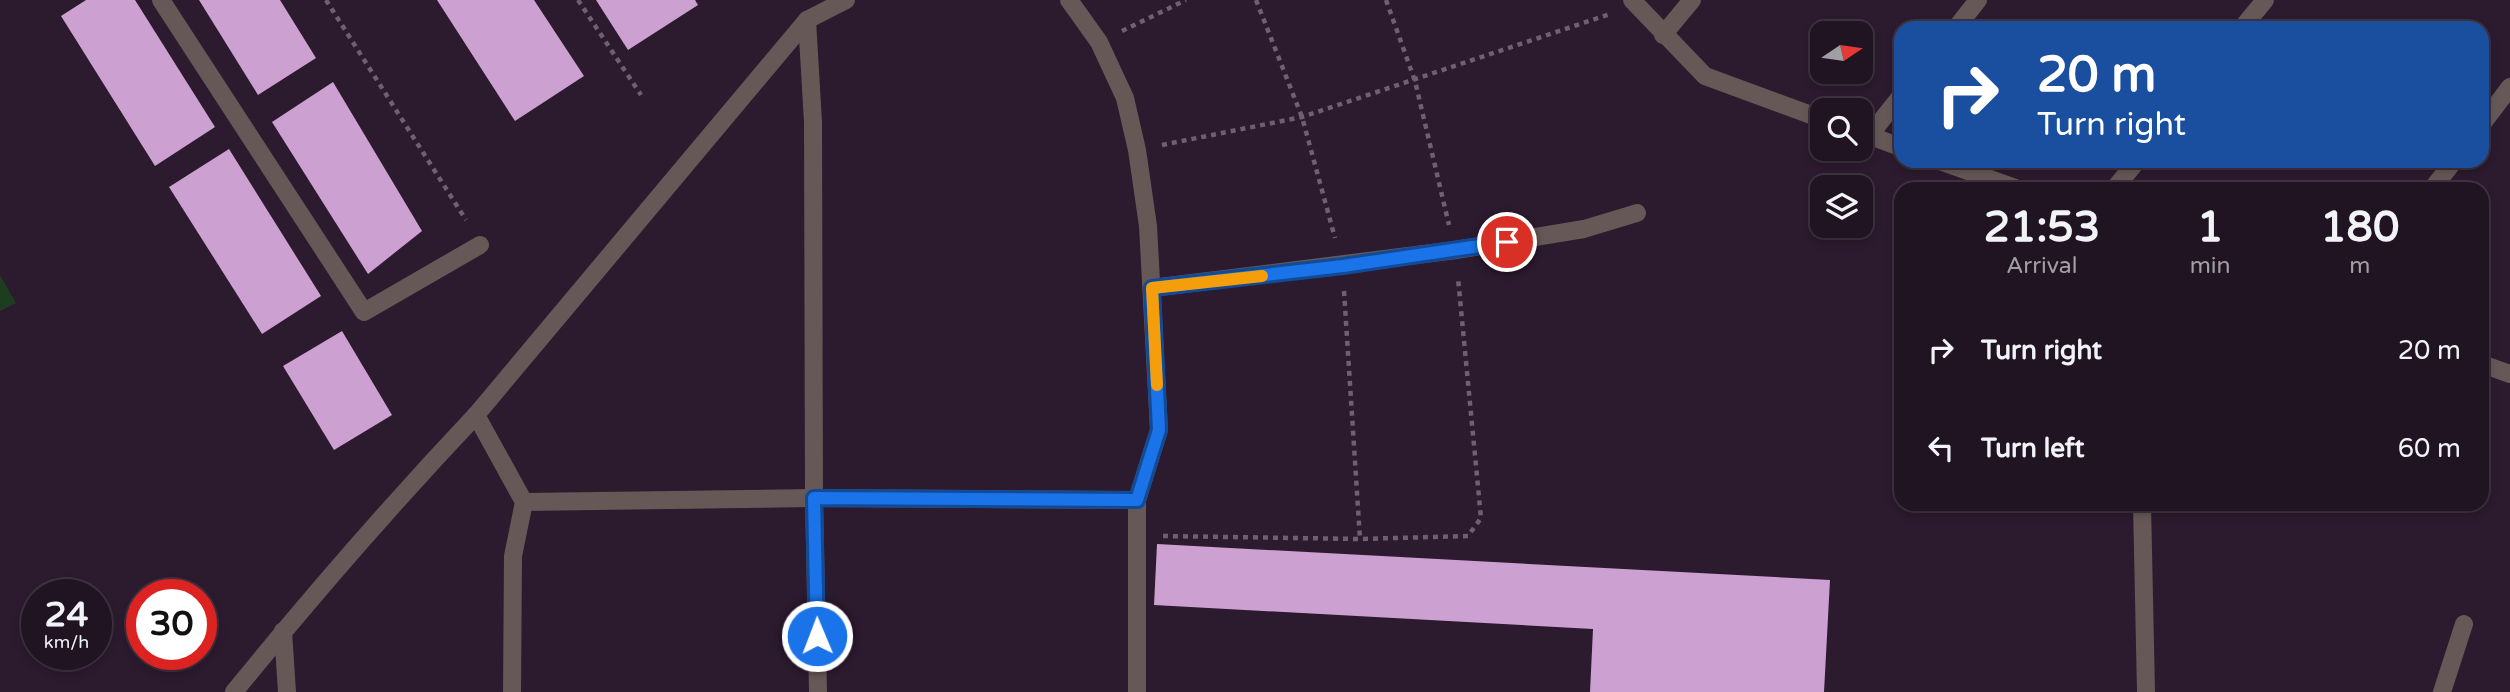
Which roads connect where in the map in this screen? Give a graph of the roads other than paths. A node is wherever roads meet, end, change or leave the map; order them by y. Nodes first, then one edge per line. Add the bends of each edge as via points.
1 (161, 0) edge
2 (846, 0) edge
3 (1069, 0) edge
4 (1692, 0) edge
5 (1978, 0) edge
6 (2265, 0) edge
7 (1634, 3) edge
8 (807, 20) junction
9 (1962, 21) edge
10 (2248, 21) edge
11 (1664, 35) junction
12 (2510, 87) edge
13 (1894, 103) edge
14 (1810, 114) edge
15 (2489, 115) edge
16 (1873, 126) edge
17 (1873, 137) edge
18 (1894, 145) edge
19 (1960, 168) edge
20 (2132, 168) edge
21 (2448, 168) edge
22 (1998, 182) edge
23 (2120, 182) edge
24 (2438, 182) edge
25 (1637, 213) dead end
26 (480, 245) road end
27 (1152, 288) junction
28 (2489, 366) edge
29 (2510, 374) edge
30 (476, 415) junction
31 (814, 498) junction
32 (1137, 500) junction
33 (524, 502) junction
34 (2142, 511) edge
35 (2464, 624) dead end
36 (283, 632) junction
37 (234, 692) edge
38 (287, 692) edge
39 (512, 692) edge
40 (818, 692) edge
41 (1137, 692) edge
42 (2146, 692) edge
43 (2442, 692) edge

1 - 26 street via 364,312
2 - 8 street
3 - 27 street via 1099,42 1125,98 1148,226
4 - 11 street
5 - 9 street
6 - 10 street
7 - 11 street
8 - 30 street
8 - 31 street via 813,122
11 - 14 street via 1704,76
12 - 15 street
13 - 16 street
17 - 18 street
19 - 22 street
20 - 23 street
21 - 24 street
25 - 27 street via 1584,229 1456,250
27 - 32 street via 1159,430
28 - 29 street
30 - 33 street
30 - 36 street
31 - 32 street
31 - 33 street
31 - 40 street
32 - 41 street
33 - 39 street via 513,556
34 - 42 street
35 - 43 street
36 - 37 street
36 - 38 street

